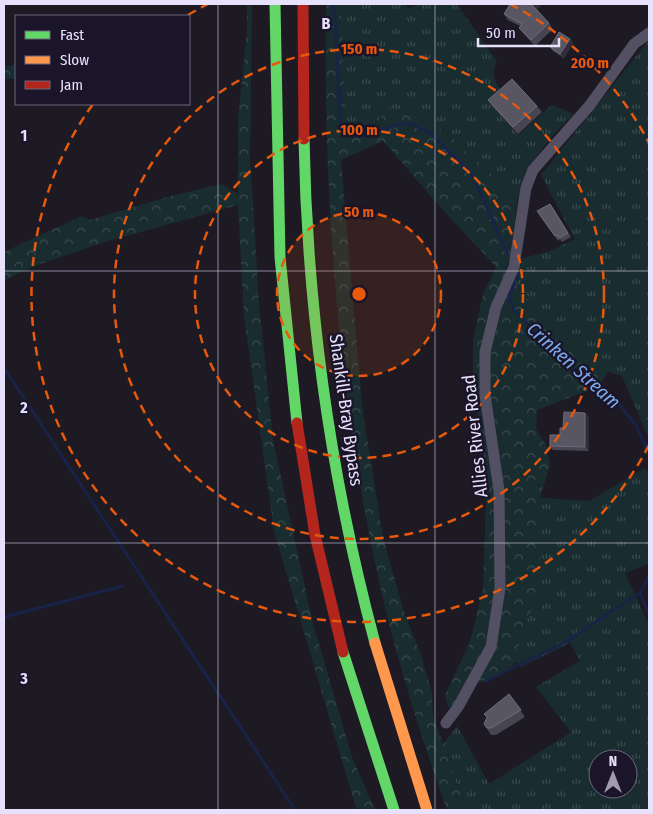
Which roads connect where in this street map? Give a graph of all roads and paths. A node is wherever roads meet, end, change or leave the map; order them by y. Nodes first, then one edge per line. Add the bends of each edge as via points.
1 (275, 4) edge
2 (303, 4) edge
3 (649, 33) edge
4 (446, 723) dead end
5 (394, 810) edge
6 (427, 810) edge

1 - 5 highway via 280,250 286,340 296,413 320,560 342,648
2 - 6 highway, Shankill-Bray Bypass via 308,236 331,444 362,593 396,719
3 - 4 street, Allies River Road via 634,44 590,104 533,170 526,188 514,267 496,307 485,352 485,395 499,490 500,588 491,647

